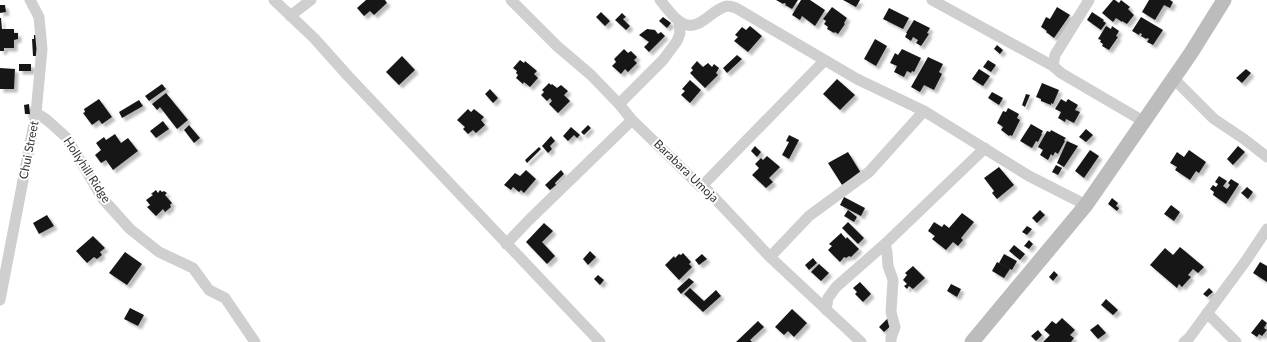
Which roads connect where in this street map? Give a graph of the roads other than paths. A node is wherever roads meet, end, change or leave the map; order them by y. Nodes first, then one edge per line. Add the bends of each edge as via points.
1 (30, 0) edge
2 (274, 0) edge
3 (311, 0) edge
4 (511, 0) edge
5 (660, 0) edge
6 (932, 0) edge
7 (1089, 0) edge
8 (1224, 0) edge
9 (730, 3) edge
10 (290, 16) junction
11 (682, 27) junction
12 (825, 60) junction
13 (1053, 66) junction
14 (1173, 78) junction
15 (619, 104) junction
16 (924, 111) junction
17 (36, 113) junction
18 (632, 120) junction
19 (1143, 121) junction
20 (986, 148) junction
21 (1267, 157) edge
22 (701, 187) junction
23 (1086, 205) junction
24 (1267, 229) edge
25 (506, 244) junction
26 (885, 244) junction
27 (770, 257) junction
28 (0, 300) edge
29 (826, 310) junction
30 (1207, 313) junction
31 (255, 342) edge
32 (600, 342) edge
33 (861, 342) edge
34 (891, 342) edge
35 (972, 342) edge
36 (1184, 342) edge
37 (1236, 342) edge

1 - 17 street, Chui Street via 39,17 42,49
2 - 10 street
3 - 10 street
4 - 15 street, Barabara Umoja
5 - 11 street
6 - 13 street
7 - 13 street via 1055,55
8 - 14 street
9 - 11 street via 705,20
9 - 12 street
10 - 25 street via 314,38
11 - 15 street via 677,41 662,60
12 - 16 street via 857,79
12 - 22 street
13 - 19 street
14 - 19 street
14 - 21 street via 1214,119
15 - 18 street, Barabara Umoja
16 - 20 street
16 - 27 street via 869,172 809,216
17 - 28 street, Chui Street
17 - 31 street, Hollyhill Ridge via 66,137 103,199 130,229 159,252 193,268 209,290 225,298
18 - 22 street, Barabara Umoja
18 - 25 street
19 - 23 street
20 - 23 street via 1030,176
20 - 26 street
22 - 27 street, Barabara Umoja via 708,191
23 - 35 street
24 - 30 street via 1246,262
25 - 32 street
26 - 29 street via 836,288 828,298
26 - 34 street via 893,280 890,312 895,326
27 - 29 street, Barabara Umoja
29 - 33 street, Barabara Umoja
30 - 36 street
30 - 37 street

